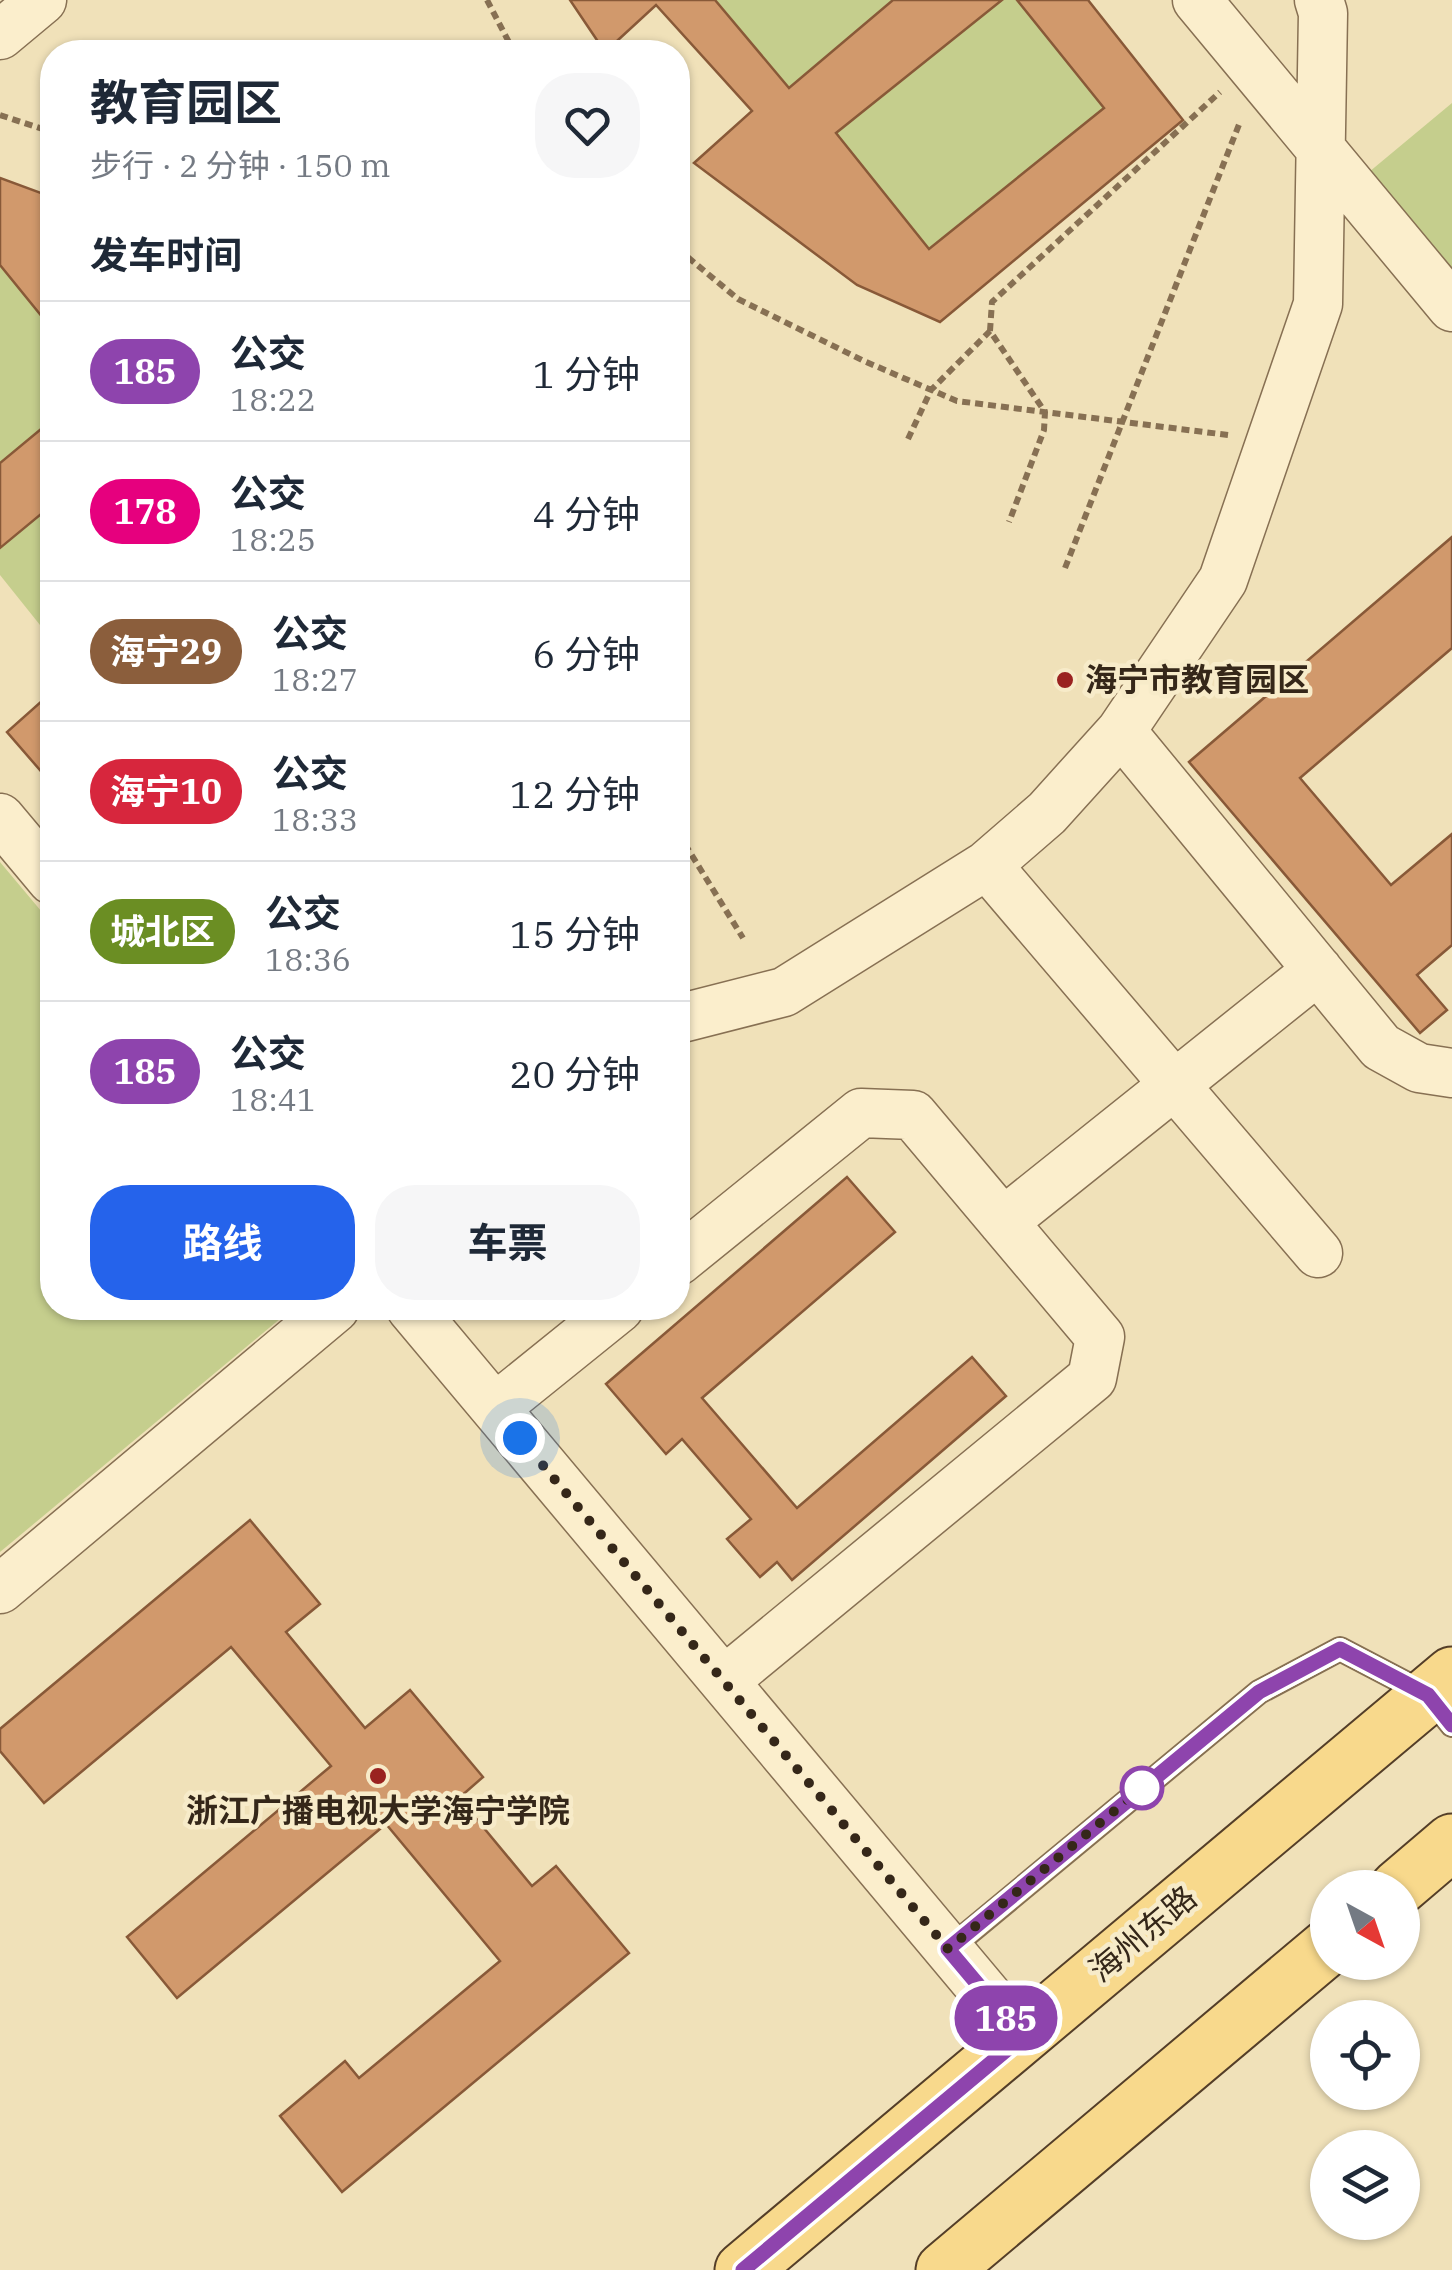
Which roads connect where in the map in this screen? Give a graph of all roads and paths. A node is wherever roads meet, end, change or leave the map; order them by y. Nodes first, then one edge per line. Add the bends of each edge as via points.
1 (42, 0) edge
2 (487, 0) edge
3 (1197, 0) edge
4 (1319, 0) edge
5 (0, 35) edge
6 (508, 40) edge
7 (1254, 70) junction
8 (0, 115) edge
9 (40, 128) edge
10 (1321, 151) junction
11 (690, 259) edge
12 (1452, 307) edge
13 (990, 331) junction
14 (931, 390) junction
15 (1045, 412) junction
16 (1122, 422) junction
17 (908, 440) dead end
18 (1272, 440) junction
19 (1009, 522) dead end
20 (1065, 568) dead end
21 (1120, 731) junction
22 (0, 818) edge
23 (690, 852) edge
24 (987, 865) junction
25 (40, 866) edge
26 (743, 938) dead end
27 (1318, 970) junction
28 (690, 1020) edge
29 (1452, 1073) edge
30 (1004, 1222) junction
31 (690, 1250) edge
32 (1318, 1254) dead end
33 (321, 1320) edge
34 (421, 1320) edge
35 (604, 1320) edge
36 (495, 1408) junction
37 (0, 1588) edge
38 (724, 1681) junction
39 (1444, 1698) edge
40 (1452, 1842) edge
41 (1419, 1870) edge
42 (948, 1949) junction
43 (1310, 1962) edge
44 (1022, 2037) junction
45 (742, 2270) edge
46 (944, 2270) edge

1 - 5 street
2 - 6 path
3 - 7 street
4 - 10 street
7 - 10 street
7 - 13 path via 992,302
7 - 16 path
8 - 9 path
10 - 12 street
10 - 18 street via 1318,304
11 - 14 path via 738,299
13 - 14 path
13 - 15 path
14 - 15 path via 958,401
14 - 17 path
15 - 16 path
15 - 19 path
16 - 18 path
16 - 20 path
18 - 21 street via 1224,580
21 - 24 street via 1047,813
21 - 27 street
22 - 25 street
23 - 26 path
24 - 28 street via 784,992
24 - 32 street
27 - 29 street via 1381,1047 1419,1068
27 - 30 street
30 - 31 street via 913,1116 861,1113
30 - 38 street via 1100,1337 1092,1378
33 - 37 street
34 - 36 street
35 - 36 street
36 - 38 street
38 - 42 street
39 - 42 lane via 1340,1649 1259,1692
39 - 44 main road, 海州东路
40 - 41 main road
42 - 44 street
43 - 46 main road
44 - 45 main road, 海州东路

